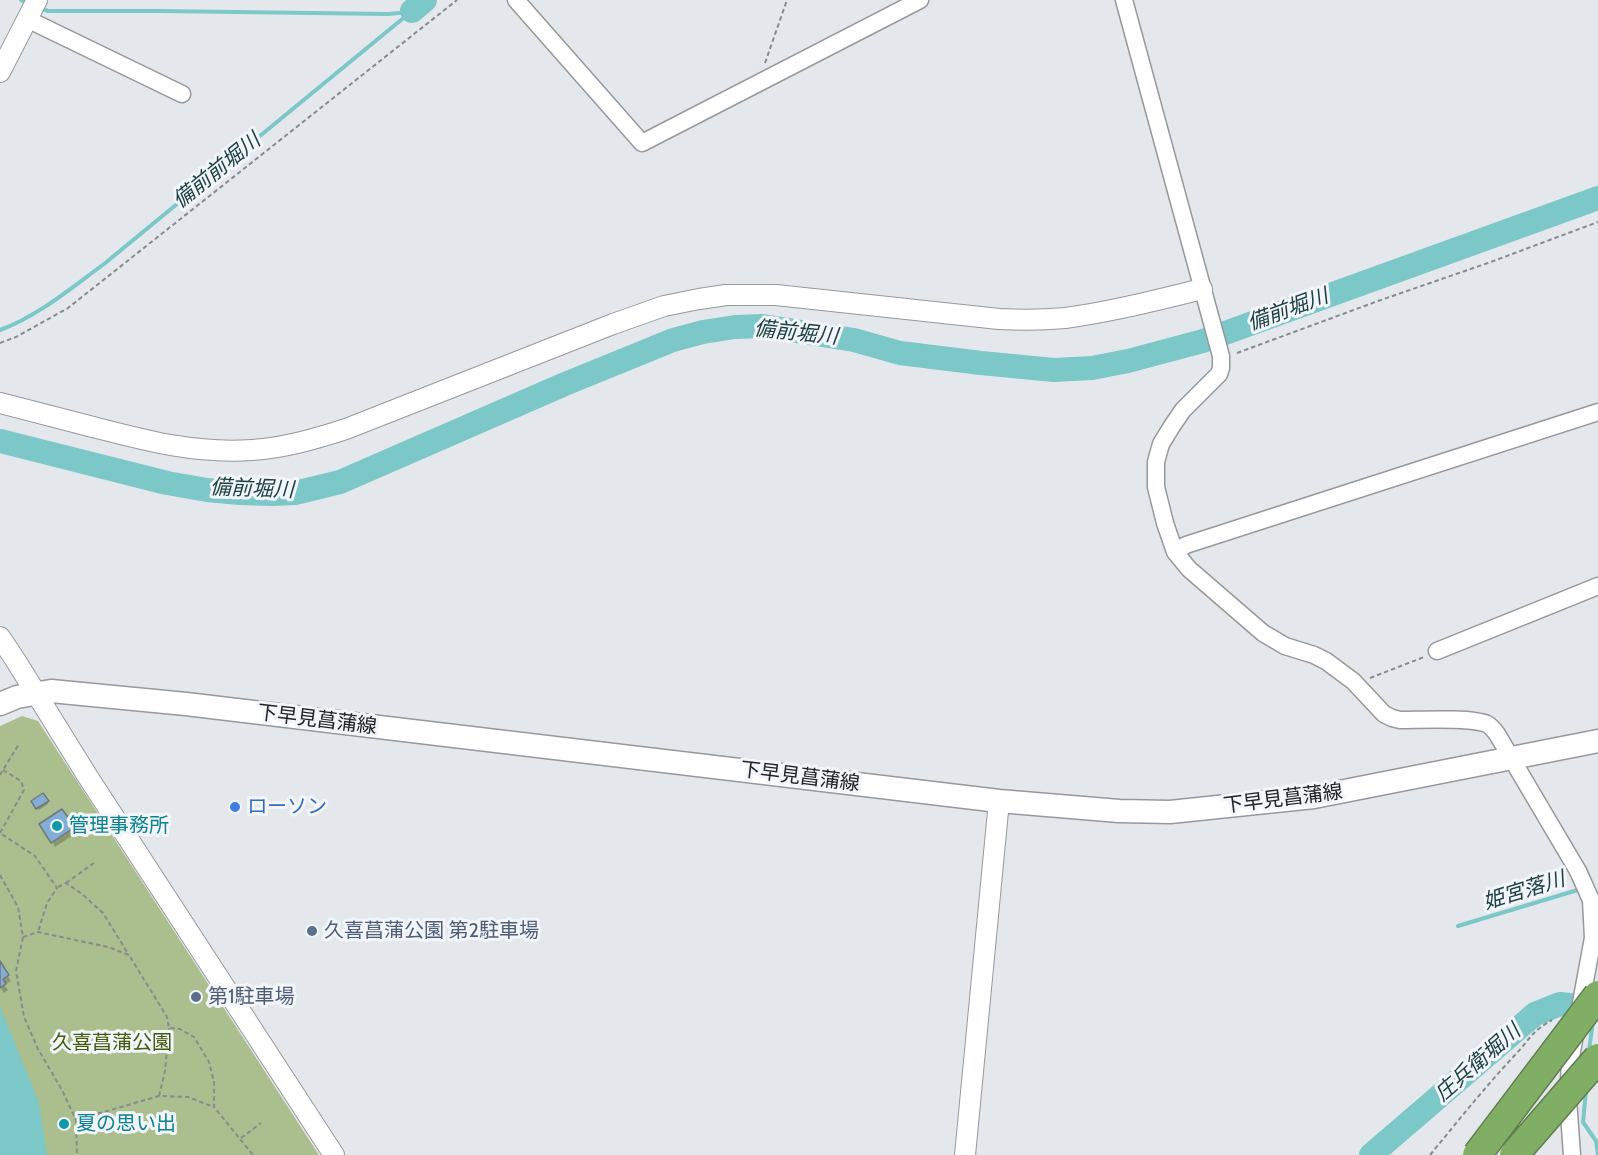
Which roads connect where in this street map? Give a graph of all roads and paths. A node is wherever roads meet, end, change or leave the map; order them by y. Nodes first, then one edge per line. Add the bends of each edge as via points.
1 (457, 0) edge
2 (516, 0) edge
3 (787, 0) edge
4 (920, 0) edge
5 (1124, 0) edge
6 (33, 7) edge
7 (0, 72) edge
8 (764, 81) junction
9 (182, 94) dead end
10 (1598, 222) edge
11 (1204, 296) junction
12 (0, 343) edge
13 (1221, 357) junction
14 (0, 403) edge
15 (1598, 412) edge
16 (1175, 552) junction
17 (1598, 585) edge
18 (0, 637) edge
19 (1437, 651) joint
20 (1357, 686) junction
21 (36, 693) junction
22 (0, 704) edge
23 (1598, 741) edge
24 (19, 744) dead end
25 (1512, 759) junction
26 (3, 770) junction
27 (0, 775) edge
28 (999, 801) junction
29 (94, 863) dead end
30 (0, 875) edge
31 (66, 884) junction
32 (57, 888) junction
33 (38, 932) junction
34 (23, 937) junction
35 (129, 955) junction
36 (1591, 988) edge
37 (1585, 1021) edge
38 (169, 1028) junction
39 (1598, 1058) edge
40 (1598, 1079) edge
41 (159, 1096) junction
42 (214, 1107) junction
43 (76, 1120) junction
44 (261, 1123) dead end
45 (241, 1138) junction
46 (77, 1155) edge
47 (253, 1155) edge
48 (334, 1155) edge
49 (965, 1155) edge
50 (1430, 1155) edge
51 (1477, 1155) edge
52 (1483, 1155) edge
53 (1515, 1155) edge
54 (1532, 1155) edge
55 (1572, 1155) edge

1 - 12 path via 68,308
2 - 8 street via 642,143
3 - 8 path via 761,75
4 - 8 street
5 - 11 street
6 - 7 street
6 - 9 street
10 - 13 path
11 - 13 street
11 - 14 street via 1032,320 999,320 776,295 699,299 664,306 613,324 346,429 282,447 253,450 188,449 155,443
13 - 16 street via 1219,374 1183,410 1161,444 1156,462 1156,487
15 - 16 street via 1186,545
16 - 20 street via 1189,569 1263,633 1326,661
17 - 19 street
18 - 21 street
19 - 20 path
20 - 25 street via 1392,718 1488,725
21 - 22 main road, 下早見菖蒲線
21 - 28 main road, 下早見菖蒲線 via 73,692 186,704
21 - 48 street
23 - 25 main road, 下早見菖蒲線
24 - 26 path
25 - 28 main road, 下早見菖蒲線 via 1314,797 1170,812
25 - 36 street via 1591,900
26 - 27 path
26 - 32 path via 21,781 24,790 0,833 35,856
28 - 49 street
29 - 31 path
30 - 34 path via 18,907
31 - 32 path
31 - 35 path via 103,913
32 - 33 path via 47,903
33 - 34 path
33 - 35 path
34 - 43 path via 16,971 24,1017
35 - 38 path via 167,1017
36 - 37 street
36 - 51 highway, bridge
37 - 50 path via 1563,1016 1535,1031
37 - 52 highway via 1558,1071
37 - 55 street via 1570,1062
38 - 41 path
38 - 42 path via 194,1037 209,1062
39 - 53 highway, bridge
40 - 54 highway
41 - 42 path via 188,1096
41 - 43 path
42 - 45 path
43 - 46 path
44 - 45 path
45 - 47 path

